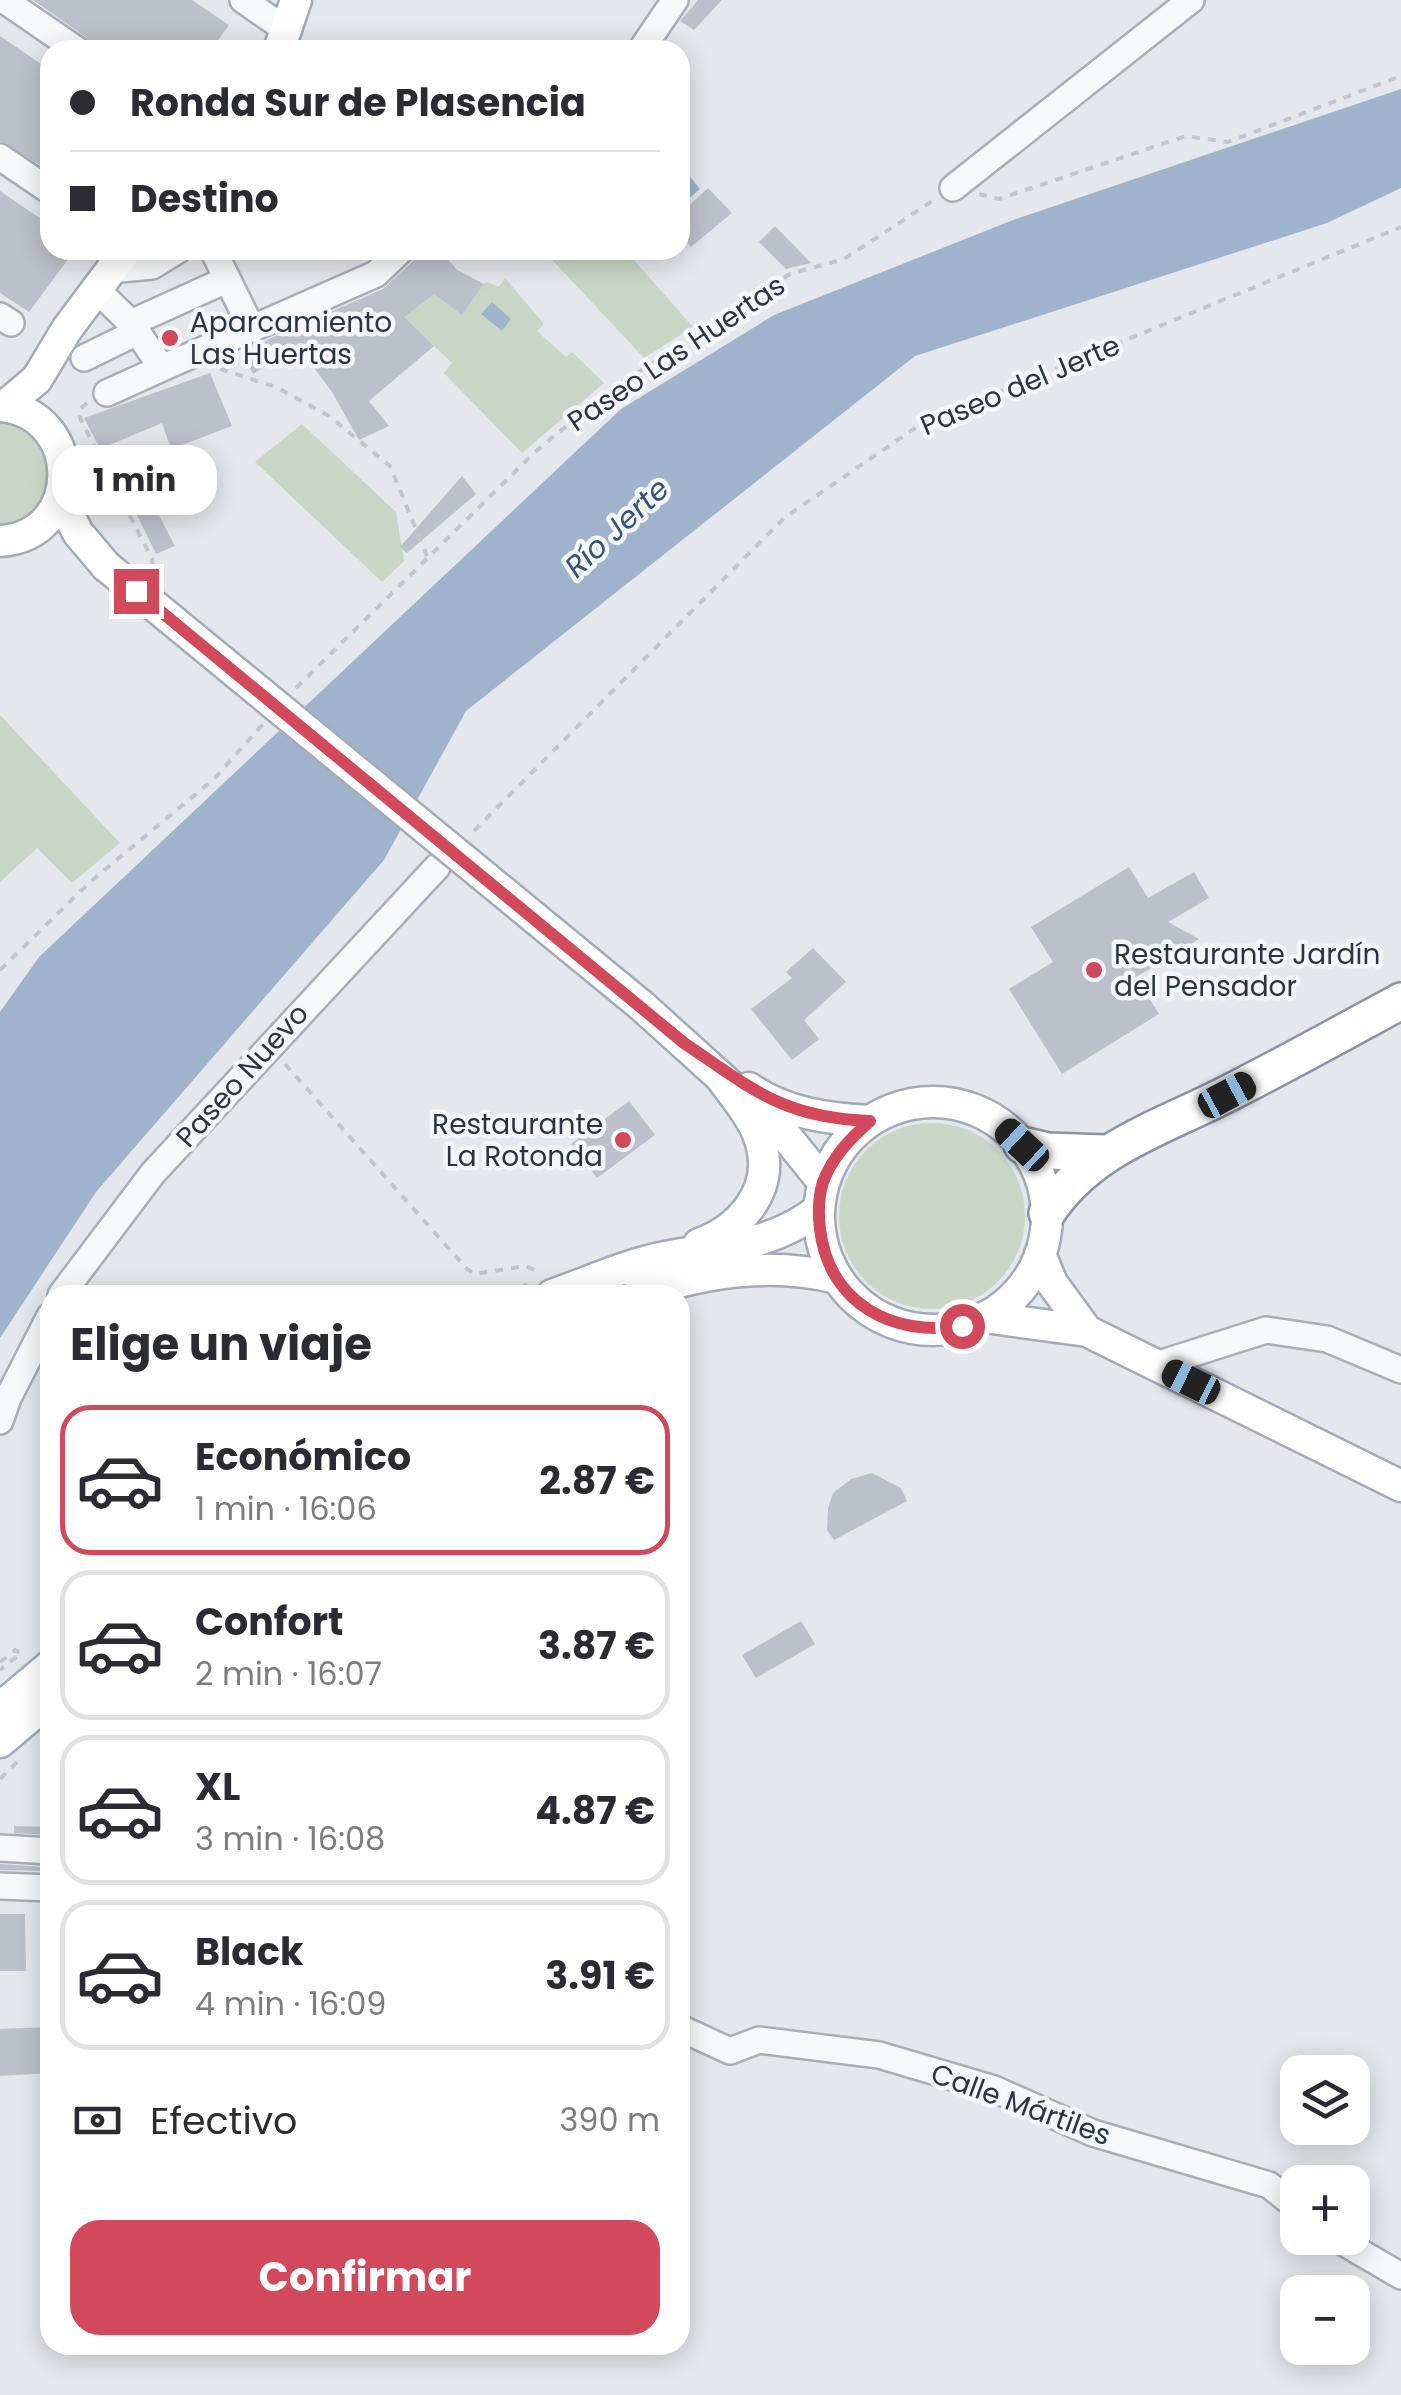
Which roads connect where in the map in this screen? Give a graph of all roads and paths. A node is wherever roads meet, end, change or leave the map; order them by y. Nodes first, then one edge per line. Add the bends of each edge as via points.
1 (4, 0) edge
2 (243, 0) edge
3 (296, 0) edge
4 (675, 0) edge
5 (1191, 0) edge
6 (62, 40) edge
7 (284, 40) edge
8 (648, 40) edge
9 (1401, 76) edge
10 (0, 157) edge
11 (40, 185) edge
12 (953, 188) junction
13 (1401, 227) edge
14 (162, 260) edge
15 (217, 260) edge
16 (391, 260) edge
17 (111, 270) edge
18 (226, 280) junction
19 (134, 327) junction
20 (252, 329) junction
21 (84, 358) dead end
22 (174, 363) junction
23 (46, 366) junction
24 (107, 393) joint
25 (3, 406) edge
26 (42, 424) junction
27 (60, 498) junction
28 (14, 538) edge
29 (427, 556) junction
30 (104, 564) junction
31 (156, 578) dead end
32 (290, 694) dead end
33 (272, 714) dead end
34 (474, 831) dead end
35 (438, 867) dead end
36 (0, 970) edge
37 (1401, 1001) edge
38 (684, 1043) junction
39 (268, 1046) junction
40 (722, 1079) junction
41 (870, 1121) junction
42 (1022, 1145) junction
43 (1104, 1154) junction
44 (821, 1196) junction
45 (1047, 1212) junction
46 (1040, 1254) junction
47 (648, 1261) junction
48 (836, 1278) junction
49 (546, 1284) edge
50 (69, 1285) edge
51 (676, 1285) edge
52 (985, 1318) junction
53 (1087, 1331) junction
54 (40, 1336) edge
55 (1156, 1365) junction
56 (1401, 1370) edge
57 (0, 1421) edge
58 (1401, 1486) edge
59 (0, 1662) edge
60 (0, 1670) edge
61 (40, 1680) edge
62 (40, 1707) edge
63 (2, 1732) edge
64 (0, 1848) edge
65 (40, 1850) edge
66 (0, 1886) edge
67 (40, 1888) edge
68 (0, 1900) edge
69 (40, 1900) edge
70 (690, 2033) edge
71 (1280, 2194) edge
72 (1365, 2255) edge
73 (1401, 2276) edge

1 - 6 street
2 - 7 street
3 - 7 main road
4 - 8 street
5 - 12 street
9 - 12 path via 1228,142 1186,136 999,199
10 - 11 street
12 - 29 path, Paseo Las Huertas via 844,259 790,274 606,394
13 - 34 path, Paseo del Jerte via 921,424 784,518
14 - 17 street
15 - 18 street
16 - 20 street via 376,274
17 - 19 street
17 - 23 main road
18 - 19 street
18 - 20 street
19 - 21 street
19 - 22 street
20 - 22 street
22 - 24 street
22 - 29 path via 276,387 328,416 390,466
23 - 25 main road
23 - 26 main road
24 - 31 path via 82,406 80,418
25 - 26 main road
26 - 27 main road via 63,458
27 - 28 main road via 52,513
27 - 30 main road
28 - 30 main road via 62,541
29 - 32 path, Paseo Las Huertas
30 - 38 main road, bridge
33 - 36 path via 214,778 88,883
35 - 39 street, Paseo Nuevo
37 - 43 highway
38 - 40 main road
38 - 41 main road via 762,1097 834,1120
39 - 49 path via 466,1269 475,1274 525,1266
39 - 50 street, Paseo Nuevo via 153,1173
40 - 44 main road via 786,1136
40 - 47 main road via 763,1149 764,1172 752,1206 716,1238
41 - 42 main road via 917,1104 967,1107 998,1122
41 - 44 main road via 841,1148
42 - 43 highway
42 - 45 main road via 1040,1177
43 - 45 highway via 1061,1190
44 - 47 main road via 798,1226 775,1237
44 - 48 main road via 822,1245
45 - 46 main road
46 - 52 main road via 1013,1298
46 - 53 main road
47 - 49 main road
48 - 51 main road via 769,1267
48 - 52 main road via 870,1312 892,1322 938,1330
52 - 53 main road
53 - 55 main road
54 - 57 street
55 - 56 street via 1266,1330 1327,1339
55 - 58 main road
59 - 60 path via 15,1650 21,1653
61 - 63 main road
62 - 63 main road
64 - 65 street
66 - 67 street
68 - 69 street
70 - 71 street, Calle Mártiles via 730,2051 759,2040 895,2060 994,2089 1093,2133
72 - 73 street

